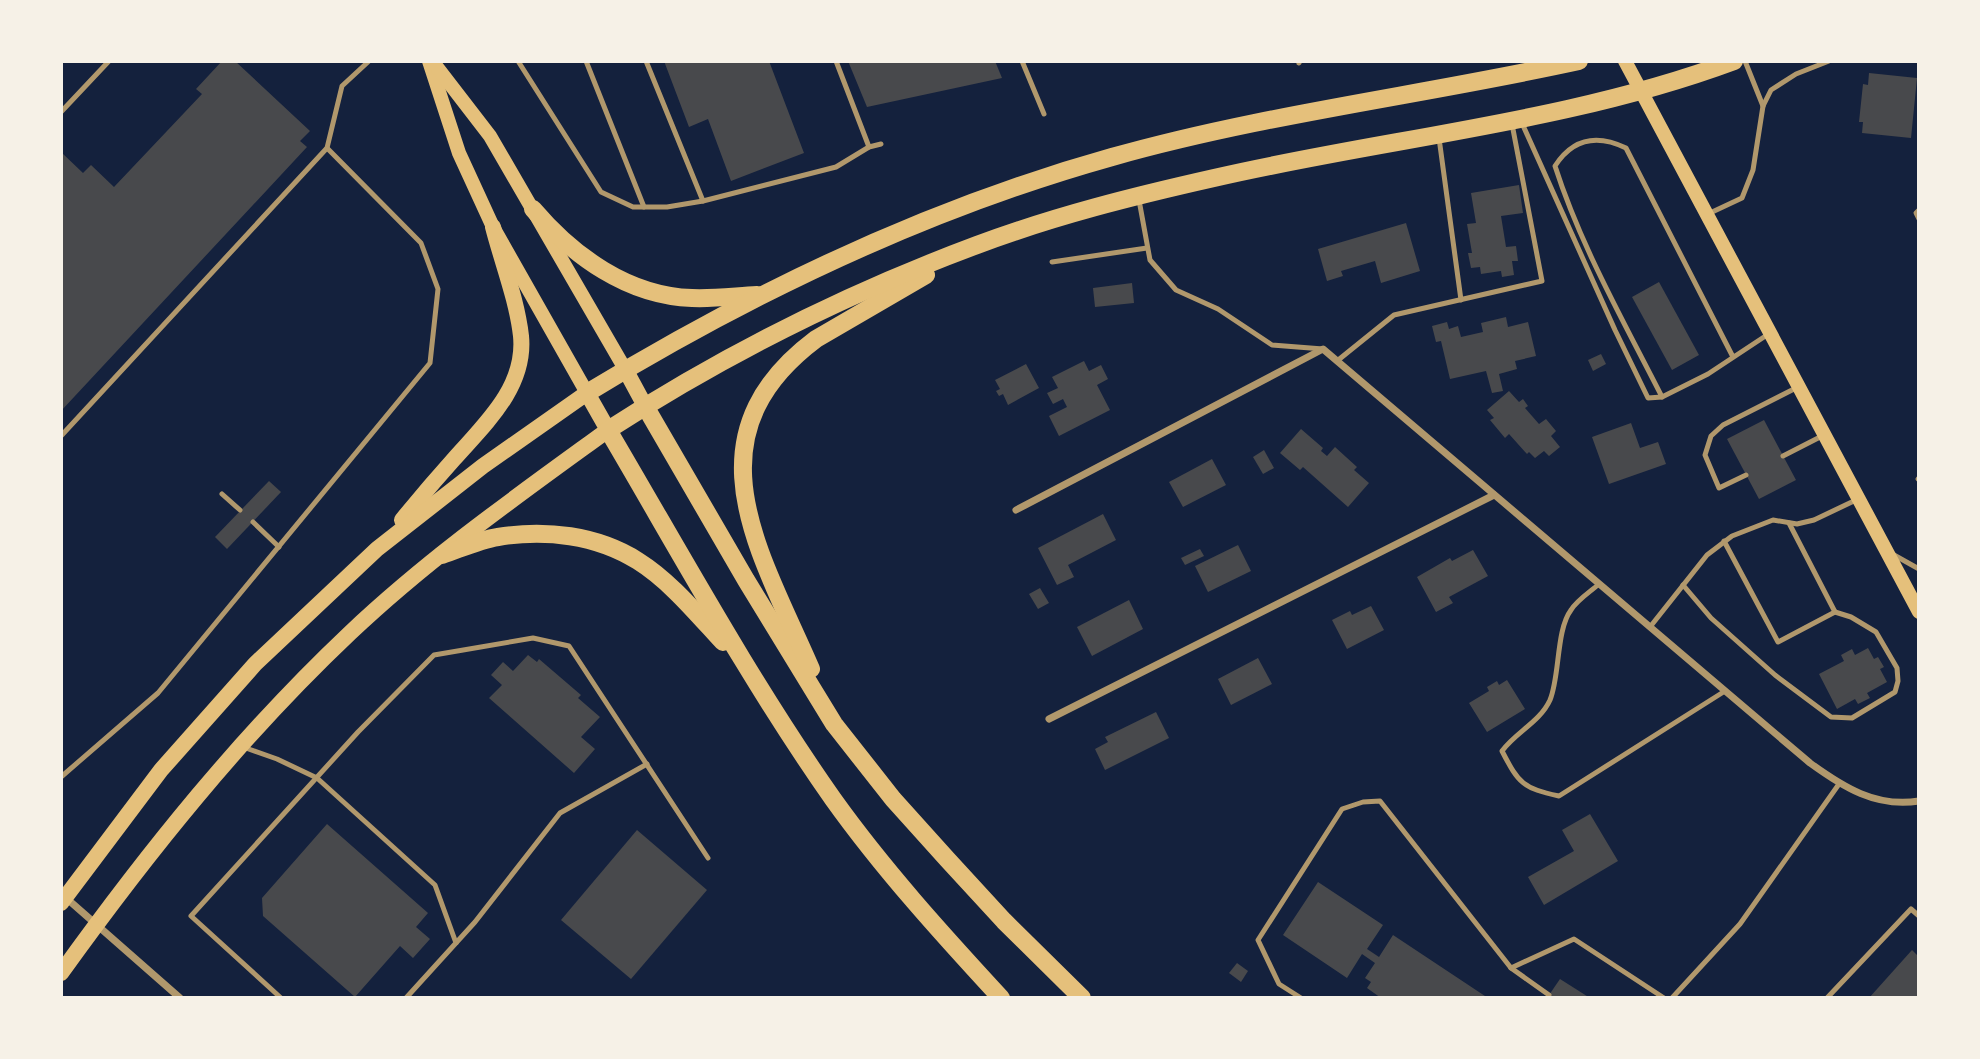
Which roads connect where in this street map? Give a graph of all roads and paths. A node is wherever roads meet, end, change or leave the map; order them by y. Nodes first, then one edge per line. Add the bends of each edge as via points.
1 (109, 61) edge
2 (369, 61) edge
3 (431, 61) edge
4 (518, 61) edge
5 (586, 61) edge
6 (646, 61) edge
7 (836, 61) edge
8 (1022, 61) edge
9 (1578, 61) edge
10 (1625, 61) edge
11 (1734, 61) edge
12 (1745, 61) edge
13 (1829, 61) edge
14 (1641, 92) junction
15 (1763, 106) junction
16 (61, 112) edge
17 (1044, 114) dead end
18 (1515, 119) junction
19 (1438, 134) junction
20 (881, 144) dead end
21 (327, 148) junction
22 (869, 148) junction
23 (1138, 196) junction
24 (704, 201) junction
25 (644, 207) junction
26 (533, 209) junction
27 (1919, 210) edge
28 (1707, 214) junction
29 (1919, 219) edge
30 (493, 227) junction
31 (979, 244) junction
32 (1147, 248) junction
33 (1052, 262) dead end
34 (764, 295) junction
35 (1461, 300) junction
36 (1770, 333) junction
37 (1323, 349) junction
38 (1733, 358) junction
39 (1336, 361) junction
40 (625, 369) junction
41 (1798, 387) junction
42 (587, 393) junction
43 (1662, 397) junction
44 (645, 407) junction
45 (608, 430) junction
46 (1824, 435) junction
47 (61, 436) edge
48 (1783, 456) dead end
49 (1746, 475) dead end
50 (222, 494) dead end
51 (1494, 495) junction
52 (1858, 499) junction
53 (240, 510) dead end
54 (1016, 510) dead end
55 (253, 522) dead end
56 (1789, 523) junction
57 (1724, 541) junction
58 (279, 547) junction
59 (377, 549) junction
60 (1886, 550) junction
61 (442, 555) junction
62 (1919, 569) edge
63 (1599, 584) junction
64 (1683, 585) junction
65 (1835, 612) junction
66 (1919, 612) edge
67 (1650, 627) junction
68 (744, 663) junction
69 (1725, 691) junction
70 (1049, 719) dead end
71 (834, 724) junction
72 (240, 746) junction
73 (647, 764) junction
74 (61, 777) edge
75 (317, 778) junction
76 (1839, 783) junction
77 (1919, 801) edge
78 (708, 858) dead end
79 (62, 897) edge
80 (1919, 916) edge
81 (96, 925) junction
82 (456, 943) junction
83 (1511, 968) junction
84 (61, 973) edge
85 (1549, 995) dead end
86 (180, 998) edge
87 (281, 998) edge
88 (406, 998) edge
89 (1001, 998) edge
90 (1082, 998) edge
91 (1301, 998) edge
92 (1664, 998) edge
93 (1672, 998) edge
94 (1827, 998) edge

1 - 16 lane
2 - 21 lane via 342,86
3 - 26 main road via 490,136
3 - 30 main road via 459,153
4 - 25 lane via 601,192 633,207
5 - 25 lane
6 - 24 lane
7 - 22 lane
8 - 17 lane
9 - 34 highway via 1226,129 1113,156 960,205
10 - 14 main road
11 - 14 highway
12 - 15 lane
13 - 15 lane via 1770,90
14 - 18 highway
14 - 28 main road
15 - 28 lane via 1753,170 1742,198
18 - 19 highway
18 - 35 lane via 1542,281
18 - 43 lane via 1648,398
19 - 23 highway
19 - 35 lane
20 - 22 lane
21 - 47 lane
21 - 58 lane via 421,243 438,289 430,363
22 - 24 lane via 836,167
23 - 31 highway
23 - 32 lane
24 - 25 lane
26 - 34 highway via 585,259 647,290 692,298
26 - 40 main road
27 - 29 lane
28 - 36 main road
30 - 42 main road
30 - 59 main road via 521,337 517,372 487,423
31 - 44 highway via 797,322
31 - 71 highway via 799,352 769,382 750,422 742,477 748,513
32 - 33 lane
32 - 37 lane via 1150,260 1176,290 1218,309 1272,345
34 - 40 highway
35 - 39 lane via 1394,315
36 - 38 lane
36 - 41 main road
37 - 39 street
37 - 54 street
38 - 43 lane
38 - 43 lane via 1626,148 1610,140 1576,145 1555,166 1588,251
39 - 51 street
40 - 42 highway
40 - 44 main road
41 - 46 main road
41 - 49 lane via 1723,425 1711,436 1704,455 1719,488
42 - 45 main road
42 - 59 main road
44 - 45 highway
44 - 71 highway
45 - 61 main road
45 - 68 highway
46 - 48 lane
46 - 52 main road
50 - 53 lane
51 - 63 street
51 - 70 street
52 - 56 lane via 1814,520
52 - 60 main road
55 - 58 lane
56 - 57 lane via 1773,520
56 - 65 lane
57 - 64 lane
57 - 65 lane via 1778,642
58 - 74 lane via 158,693
59 - 79 main road via 224,698
60 - 62 lane
60 - 66 main road
61 - 68 highway via 495,537 522,534 591,540 639,561
61 - 72 main road via 349,634
63 - 67 street
63 - 69 lane via 1570,610 1550,699 1542,714 1502,751 1516,778 1533,791 1559,796
64 - 65 lane via 1711,618 1775,675 1831,717 1852,718 1895,692 1897,668 1877,632
64 - 67 lane
67 - 69 street
68 - 89 highway via 834,801 925,914
69 - 76 street
71 - 90 highway via 947,859
72 - 75 lane
72 - 81 main road
73 - 75 lane via 569,646 533,638 434,655
73 - 78 lane
73 - 82 lane via 560,813
75 - 82 lane via 435,885
75 - 87 lane via 191,916
76 - 77 street via 1869,798 1901,804
76 - 93 lane via 1740,924
79 - 81 street
80 - 94 lane via 1911,909
81 - 84 main road
81 - 86 street
82 - 88 lane
83 - 85 lane
83 - 91 lane via 1380,801 1363,802 1342,809 1258,940 1279,984
83 - 92 lane via 1574,939

